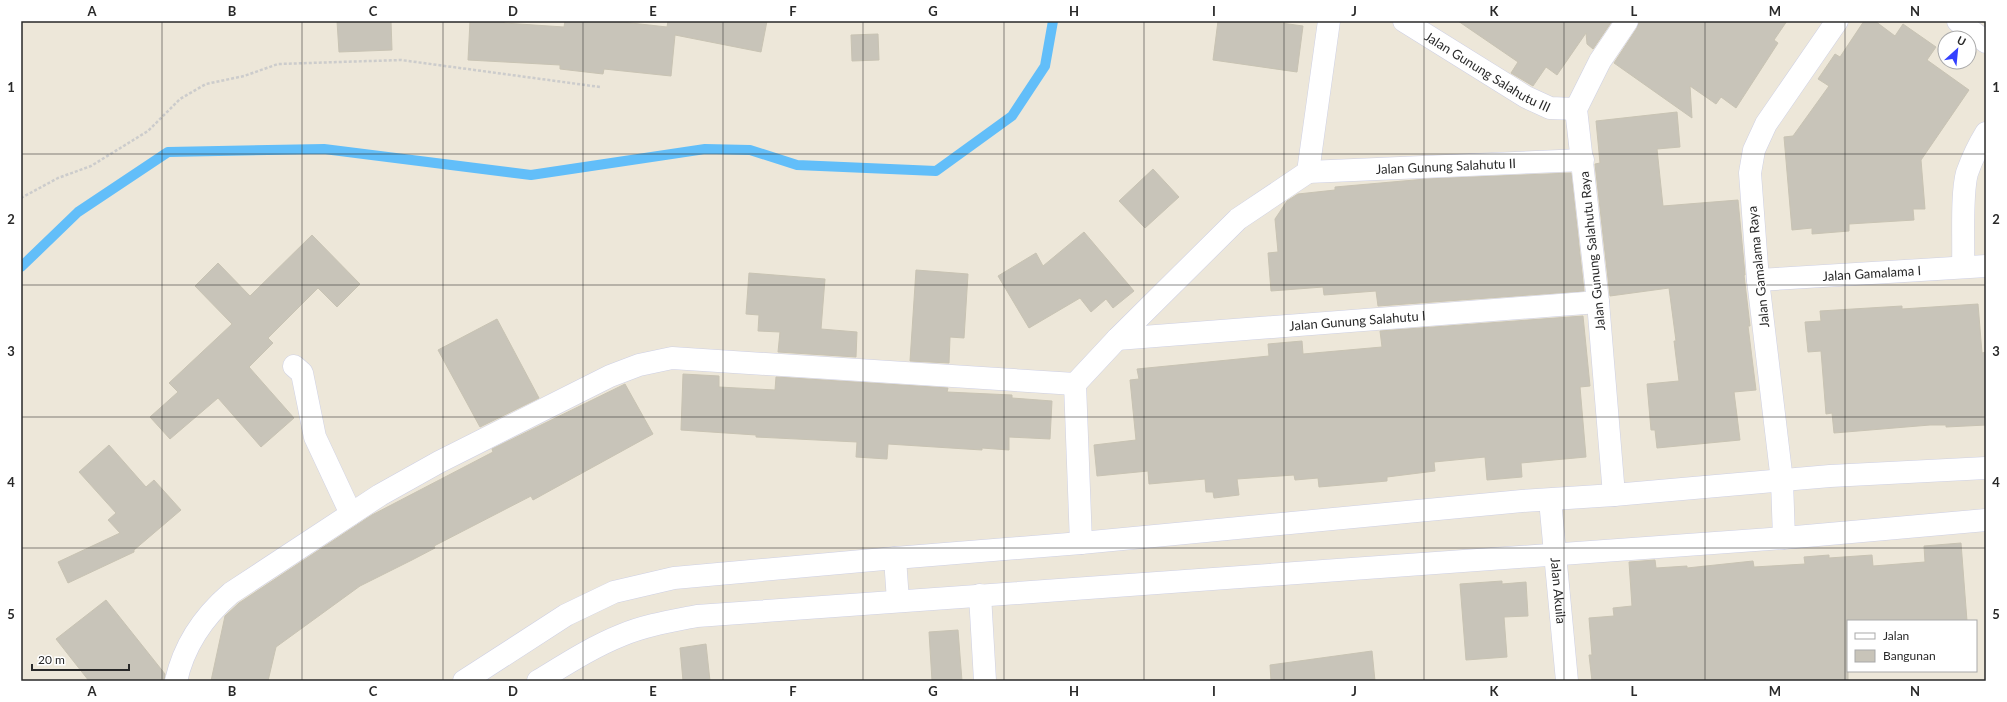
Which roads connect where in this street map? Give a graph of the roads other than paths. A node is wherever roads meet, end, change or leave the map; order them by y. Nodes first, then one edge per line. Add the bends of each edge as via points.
1 (1329, 21) edge
2 (1404, 21) edge
3 (1627, 21) edge
4 (1837, 21) edge
5 (1958, 21) edge
6 (1986, 42) edge
7 (1576, 109) junction
8 (1986, 133) edge
9 (1583, 160) junction
10 (1308, 172) junction
11 (1963, 266) junction
12 (1986, 266) edge
13 (1758, 280) junction
14 (1598, 302) junction
15 (1117, 339) junction
16 (294, 366) dead end
17 (1075, 384) junction
18 (1986, 468) edge
19 (1782, 481) junction
20 (1614, 495) junction
21 (1550, 500) junction
22 (351, 514) junction
23 (1986, 520) edge
24 (1784, 538) junction
25 (1081, 543) junction
26 (1554, 554) junction
27 (895, 558) junction
28 (980, 595) junction
29 (898, 601) junction
30 (176, 681) edge
31 (464, 681) edge
32 (538, 681) edge
33 (985, 681) edge
34 (1567, 681) edge

1 - 10 street
2 - 7 street, Jalan Gunung Salahutu III via 1526,97 1550,108
3 - 7 street via 1600,61
4 - 13 street, Jalan Gamalama Raya via 1766,124 1754,150 1750,173
5 - 6 street
7 - 9 street, Jalan Gunung Salahutu Raya
8 - 11 street via 1967,174
9 - 10 street, Jalan Gunung Salahutu II
9 - 14 street, Jalan Gunung Salahutu Raya
10 - 15 street via 1238,219
11 - 12 street, Jalan Gamalama I
11 - 13 street, Jalan Gamalama I
13 - 19 street, Jalan Gamalama Raya
14 - 15 street, Jalan Gunung Salahutu I
14 - 20 street, Jalan Gunung Salahutu Raya
15 - 17 street
16 - 22 street via 302,373 315,437
17 - 22 street via 672,358 639,365 610,376 439,462
17 - 25 street
18 - 19 street
19 - 20 street
19 - 24 street, Jalan Gamalama Raya
20 - 21 street
21 - 25 street via 1522,500
21 - 26 street, Jalan Akuila
22 - 30 street via 231,593 213,608 197,629 185,652
23 - 24 street
24 - 26 street
25 - 27 street
26 - 28 street
26 - 34 street, Jalan Akuila
27 - 29 street
27 - 31 street via 674,578 614,592 566,615
28 - 29 street
28 - 33 street
29 - 32 street via 697,616 660,623 623,634 582,654

